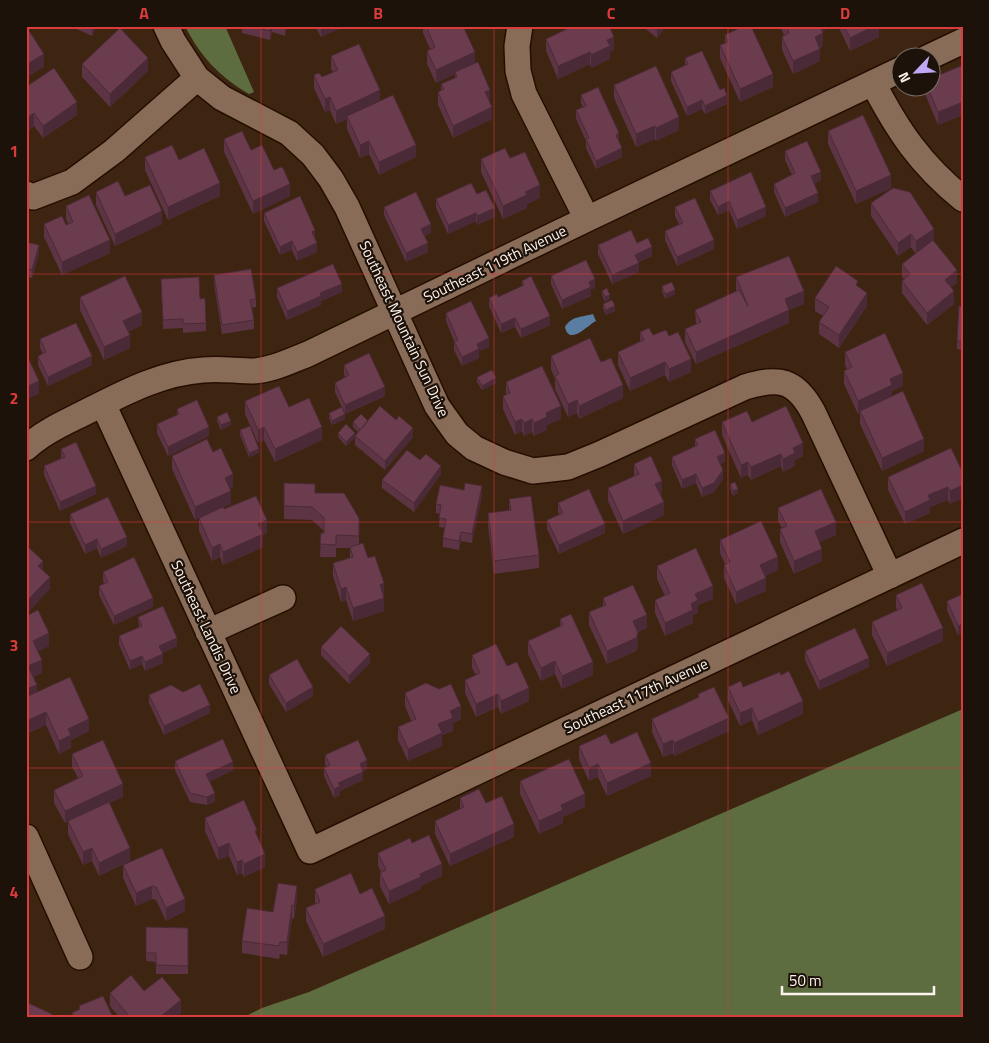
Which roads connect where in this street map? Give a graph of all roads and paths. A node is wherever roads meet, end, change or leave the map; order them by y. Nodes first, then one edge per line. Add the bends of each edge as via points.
1 (166, 26) edge
2 (520, 26) edge
3 (963, 41) edge
4 (942, 51) edge
5 (892, 74) edge
6 (197, 78) junction
7 (873, 83) junction
8 (26, 194) edge
9 (963, 199) edge
10 (587, 219) junction
11 (394, 313) junction
12 (103, 404) junction
13 (26, 448) edge
14 (963, 541) edge
15 (890, 576) junction
16 (283, 598) dead end
17 (208, 632) junction
18 (26, 838) edge
19 (310, 851) joint
20 (80, 957) dead end

1 - 6 street, Southeast Mountain Sun Drive
2 - 10 street via 518,71 524,94
3 - 4 street
5 - 7 street, Southeast 119th Avenue
6 - 8 street via 114,151 72,182 33,197
6 - 11 street, Southeast Mountain Sun Drive via 222,98 289,133 313,155 347,207
7 - 9 street via 909,145
7 - 10 street, Southeast 119th Avenue
10 - 11 street, Southeast 119th Avenue
11 - 12 street, Southeast 119th Avenue via 278,366 255,371 204,370 174,374 139,386
11 - 15 street, Southeast Mountain Sun Drive via 437,406 457,434 482,452 533,471 568,466 600,454 745,387 765,381 788,384 804,396 814,412
12 - 13 street, Southeast 119th Avenue via 48,431
12 - 17 street, Southeast Landis Drive
14 - 15 street, Southeast 117th Avenue
15 - 19 street, Southeast 117th Avenue
16 - 17 street
17 - 19 street, Southeast Landis Drive
18 - 20 street

